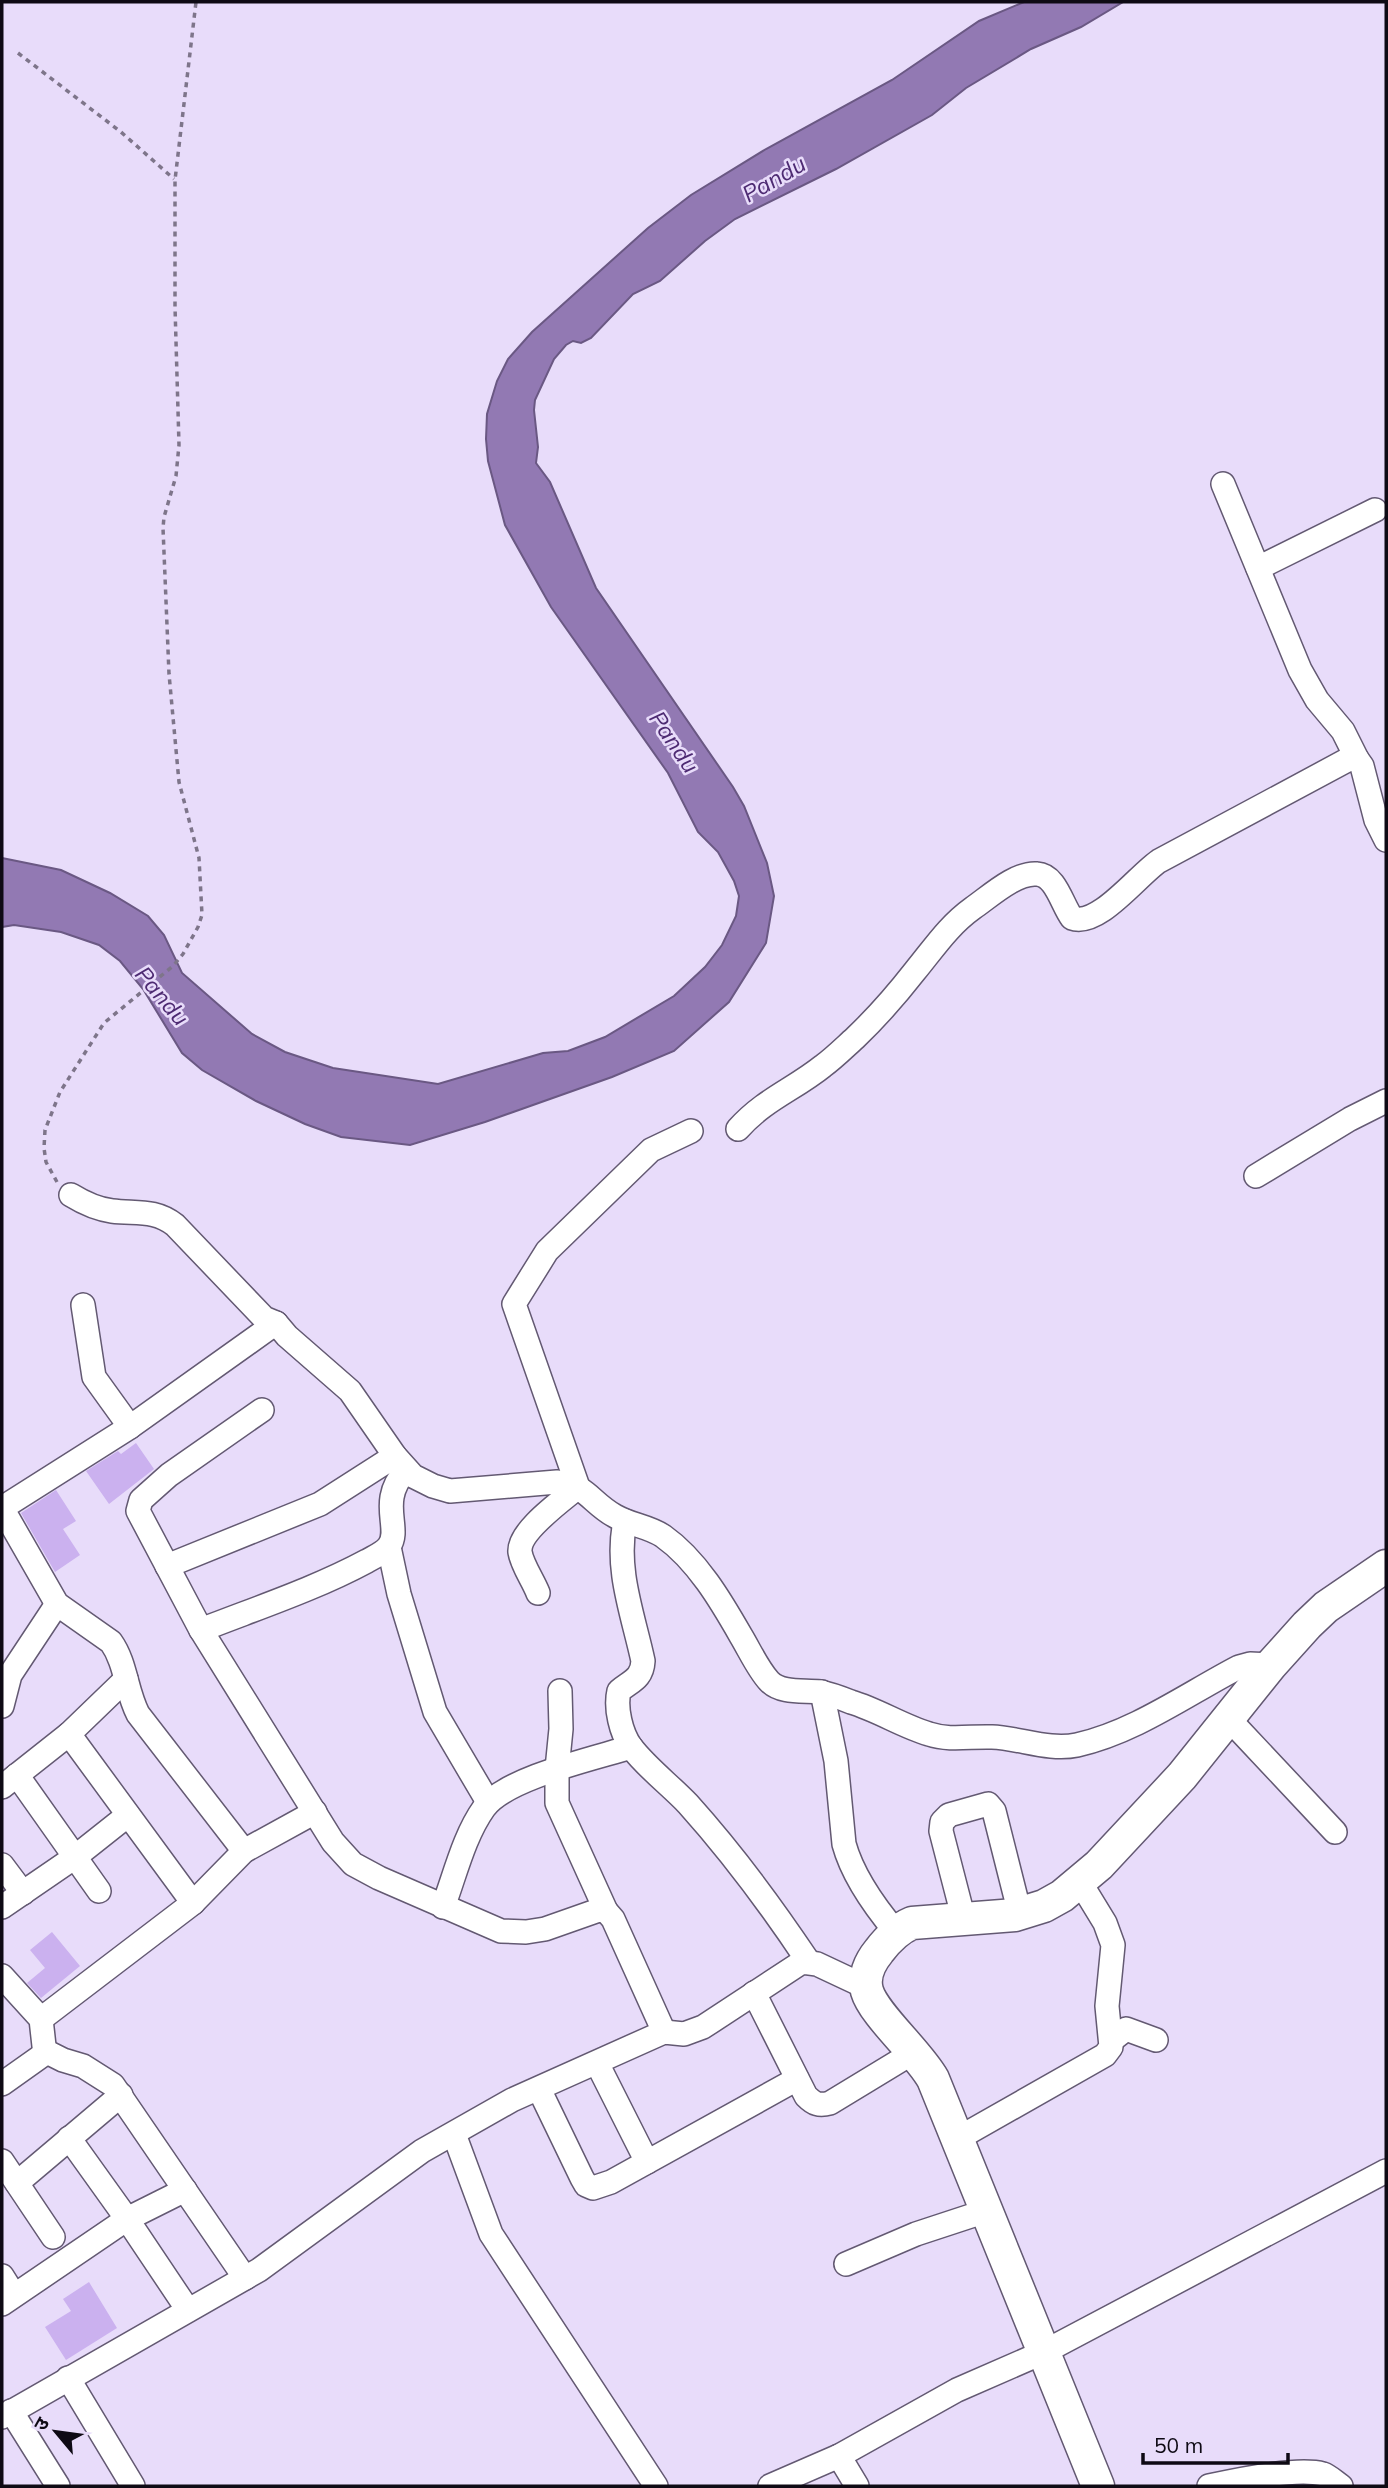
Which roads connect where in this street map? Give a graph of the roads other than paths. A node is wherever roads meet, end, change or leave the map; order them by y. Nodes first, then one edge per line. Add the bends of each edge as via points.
1 (1223, 484) dead end
2 (1375, 509) dead end
3 (1258, 568) junction
4 (1357, 759) junction
5 (1386, 840) edge
6 (1386, 1101) edge
7 (738, 1129) dead end
8 (691, 1131) dead end
9 (1256, 1176) dead end
10 (71, 1195) road end
11 (83, 1305) dead end
12 (276, 1323) junction
13 (262, 1410) dead end
14 (130, 1427) junction
15 (400, 1463) junction
16 (578, 1487) junction
17 (625, 1521) junction
18 (389, 1547) junction
19 (167, 1566) junction
20 (1386, 1566) edge
21 (538, 1593) dead end
22 (57, 1604) junction
23 (201, 1629) junction
24 (1271, 1665) junction
25 (126, 1679) junction
26 (560, 1691) dead end
27 (822, 1692) junction
28 (2, 1706) edge
29 (1228, 1718) junction
30 (69, 1734) junction
31 (631, 1747) junction
32 (557, 1769) junction
33 (9, 1781) edge
34 (488, 1802) junction
35 (315, 1812) junction
36 (128, 1815) junction
37 (1335, 1832) dead end
38 (244, 1851) junction
39 (75, 1857) junction
40 (2, 1865) edge
41 (1080, 1882) junction
42 (99, 1891) dead end
43 (23, 1893) junction
44 (193, 1903) junction
45 (2, 1907) edge
46 (443, 1907) junction
47 (606, 1911) junction
48 (1020, 1913) junction
49 (964, 1920) junction
50 (896, 1933) junction
51 (808, 1961) junction
52 (2, 1976) edge
53 (866, 1986) junction
54 (754, 1993) junction
55 (41, 2019) junction
56 (664, 2032) junction
57 (1112, 2040) junction
58 (1156, 2040) dead end
59 (47, 2052) junction
60 (914, 2052) junction
61 (597, 2063) junction
62 (797, 2079) junction
63 (2, 2084) edge
64 (538, 2088) junction
65 (121, 2095) junction
66 (454, 2134) junction
67 (69, 2138) junction
68 (957, 2139) junction
69 (2, 2161) edge
70 (647, 2162) junction
71 (1386, 2171) edge
72 (17, 2183) junction
73 (185, 2190) junction
74 (986, 2211) junction
75 (127, 2219) junction
76 (53, 2237) dead end
77 (846, 2264) dead end
78 (245, 2278) junction
79 (6, 2292) edge
80 (188, 2310) junction
81 (1044, 2352) junction
82 (68, 2378) junction
83 (6, 2414) edge
84 (839, 2456) junction
85 (129, 2485) edge
86 (58, 2486) edge
87 (656, 2486) edge
88 (770, 2486) edge
89 (857, 2486) edge
90 (1098, 2486) edge
91 (1209, 2486) edge
92 (1341, 2486) edge

1 - 3 street
2 - 3 street
3 - 4 street via 1300,670
4 - 5 street
4 - 7 street via 1346,758 1159,861 1088,918 1072,918 1044,875 1028,874 1005,885 939,938 853,1040 823,1066 753,1112
6 - 9 street
8 - 16 street via 651,1150 575,1223 547,1251 514,1304
10 - 12 street via 97,1208 166,1218 251,1306
11 - 14 street via 94,1377
12 - 14 street
12 - 15 street via 350,1391
13 - 19 street via 141,1500 138,1511
14 - 22 street via 2,1508
15 - 16 street via 433,1486 450,1491 557,1482
15 - 18 street via 391,1495
15 - 19 street via 320,1504
16 - 17 street
16 - 21 street via 524,1536 523,1559
17 - 27 street via 652,1529 685,1557 718,1597 769,1681 788,1690
17 - 31 street via 622,1574 643,1661 636,1680 619,1691 617,1698
18 - 23 street via 344,1573
18 - 34 street via 435,1712
19 - 23 street
20 - 24 street via 1326,1607
22 - 25 street via 111,1642
22 - 28 street via 10,1675
23 - 35 street
24 - 27 street via 1239,1667 1128,1727 1061,1746 932,1735
24 - 29 street
25 - 30 street
25 - 38 street via 138,1714
26 - 32 street
27 - 50 street via 847,1856
29 - 37 street
29 - 41 street via 1182,1776
30 - 33 street
30 - 36 street
31 - 32 street
31 - 51 street via 689,1805
32 - 34 street via 509,1788
32 - 47 street via 557,1803
33 - 39 street
34 - 46 street via 471,1832
35 - 38 street
35 - 46 street via 353,1864
36 - 39 street
36 - 44 street
38 - 44 street
39 - 42 street
39 - 43 street
40 - 43 street
41 - 48 street via 1044,1906
41 - 57 street via 1113,1945 1107,2006
43 - 45 street
44 - 55 street
46 - 47 street via 515,1933
47 - 56 street via 614,1919
48 - 49 street
48 - 49 street via 994,1811 988,1804 949,1815 942,1822
49 - 50 street via 912,1923
50 - 53 street via 875,1956
51 - 53 street
51 - 54 street
52 - 55 street
53 - 60 street via 873,2003
54 - 56 street via 692,2032
54 - 62 street
55 - 59 street
56 - 61 street
57 - 58 street via 1126,2029
57 - 68 street via 1105,2056
59 - 63 street
59 - 65 street via 105,2078
60 - 62 street via 821,2105 806,2096
60 - 68 street via 933,2078
61 - 64 street
61 - 70 street
62 - 70 street
64 - 66 street
64 - 70 street via 586,2185 600,2187
65 - 67 street
65 - 73 street
66 - 78 street via 402,2165
66 - 87 street via 491,2234
67 - 72 street
67 - 75 street
68 - 74 street
69 - 72 street
71 - 81 street
72 - 76 street
73 - 75 street
73 - 78 street
74 - 77 street
74 - 81 street
75 - 79 street
75 - 80 street
78 - 80 street
80 - 82 street
81 - 84 street via 957,2390
81 - 90 street
82 - 83 street
82 - 85 street
83 - 86 street
84 - 88 street
84 - 89 street
91 - 92 street via 1308,2472 1325,2475

